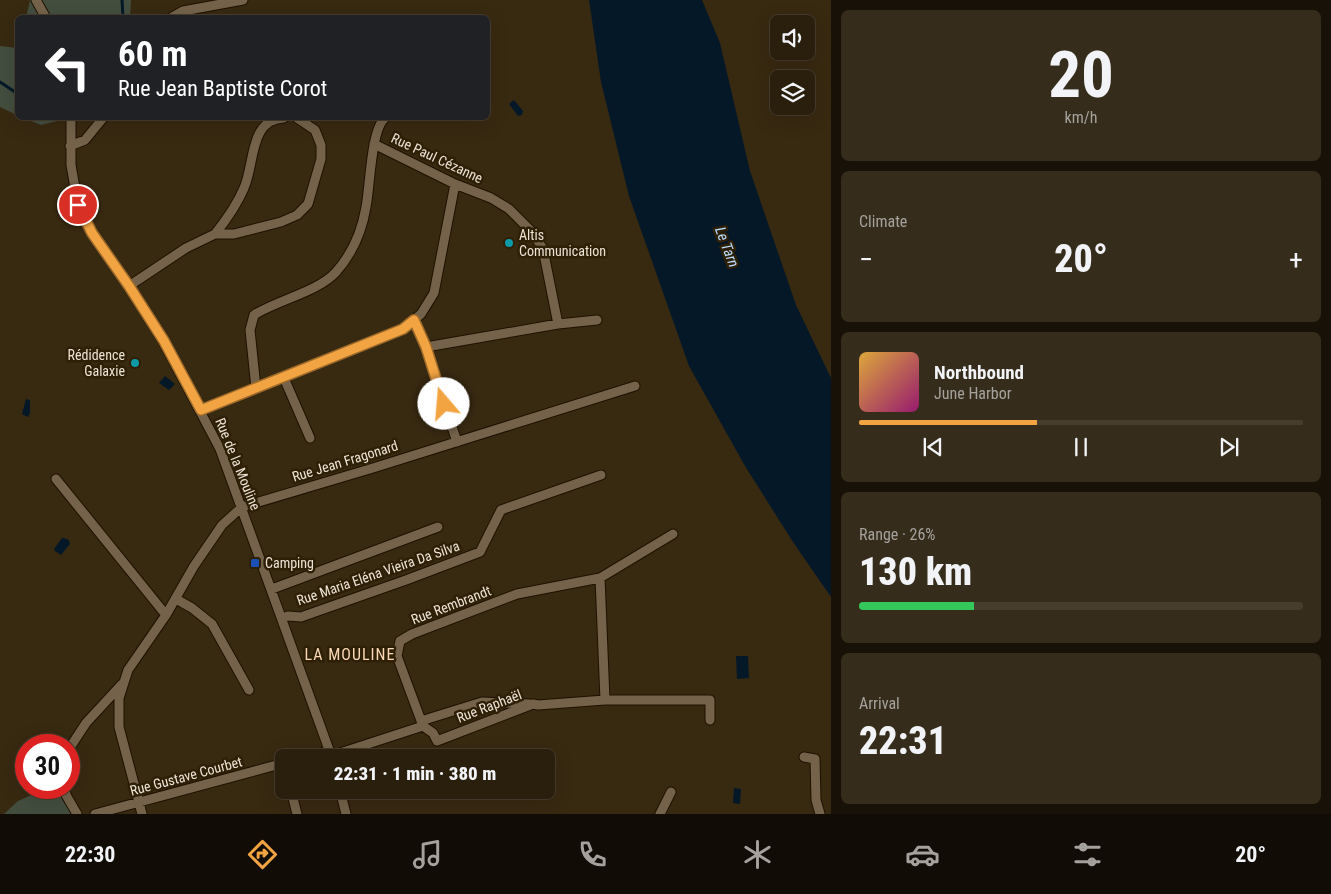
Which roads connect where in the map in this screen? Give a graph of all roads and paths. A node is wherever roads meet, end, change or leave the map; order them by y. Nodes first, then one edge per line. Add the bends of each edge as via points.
1 (36, 0) edge
2 (243, 0) edge
3 (44, 15) edge
4 (176, 15) edge
5 (71, 120) edge
6 (102, 120) edge
7 (274, 120) edge
8 (300, 120) edge
9 (382, 120) edge
10 (374, 144) junction
11 (70, 146) junction
12 (455, 184) junction
13 (215, 234) junction
14 (129, 286) junction
15 (414, 320) junction
16 (597, 320) dead end
17 (558, 324) junction
18 (426, 347) junction
19 (284, 378) junction
20 (635, 386) dead end
21 (256, 388) junction
22 (201, 410) junction
23 (310, 438) dead end
24 (457, 442) junction
25 (601, 474) dead end
26 (56, 479) dead end
27 (242, 507) junction
28 (438, 527) dead end
29 (673, 534) dead end
30 (600, 578) junction
31 (272, 588) junction
32 (176, 599) junction
33 (166, 615) junction
34 (282, 618) junction
35 (124, 682) junction
36 (249, 690) dead end
37 (605, 700) junction
38 (533, 704) junction
39 (710, 720) dead end
40 (422, 724) junction
41 (79, 734) edge
42 (330, 749) edge
43 (351, 749) edge
44 (804, 757) dead end
45 (275, 765) edge
46 (671, 792) dead end
47 (68, 799) edge
48 (293, 799) edge
49 (342, 799) edge
50 (139, 803) junction
51 (77, 814) edge
52 (96, 814) edge
53 (142, 814) edge
54 (296, 814) edge
55 (346, 814) edge
56 (660, 814) edge
57 (820, 814) edge

1 - 3 street
2 - 4 street
5 - 11 street, Rue de la Mouline
6 - 11 street via 85,140
7 - 13 street via 262,127 255,142 246,185 236,206
8 - 13 street via 316,130 321,145 321,159 308,204 281,222 234,234
9 - 10 street
10 - 12 street, Rue Paul Cézanne
10 - 21 street, Rue Paul Cézanne via 366,208 359,236 347,258 319,285 254,315 250,330
11 - 14 street, Rue de la Mouline via 76,200 92,233
12 - 15 street via 434,293
12 - 17 street, Rue Paul Cézanne via 492,198 509,209 533,233 543,249
13 - 14 street via 186,248
14 - 22 street, Rue de la Mouline via 164,341
15 - 18 street
15 - 19 street via 403,329
16 - 17 street
17 - 18 street
18 - 24 street
19 - 21 street
19 - 23 street
20 - 24 street, Rue Jean Fragonard
21 - 22 street
22 - 27 street, Rue de la Mouline
24 - 27 street, Rue Jean Fragonard
25 - 34 street, Rue Maria Eléna Vieira Da Silva via 501,510 480,552 301,617
26 - 33 street
27 - 31 street, Rue de la Mouline
27 - 32 street via 222,524
28 - 31 street
29 - 30 street, Rue Rembrandt
30 - 37 street
30 - 40 street, Rue Rembrandt via 517,594 400,641 397,656
31 - 34 street, Rue de la Mouline
32 - 33 street
32 - 36 street via 212,624
33 - 35 street via 128,670
34 - 42 street, Rue de la Mouline
35 - 41 street
35 - 50 street via 119,698 119,727
37 - 38 street, Rue Raphaël
37 - 39 street, Rue Raphaël via 710,700
38 - 40 street via 482,702
38 - 40 street, Rue Raphaël via 437,741
40 - 43 street
44 - 57 street via 815,759 816,800
45 - 50 street, Rue Gustave Courbet
46 - 56 street
47 - 51 street
48 - 54 street
49 - 55 street
50 - 52 street, Rue Gustave Courbet
50 - 53 street

